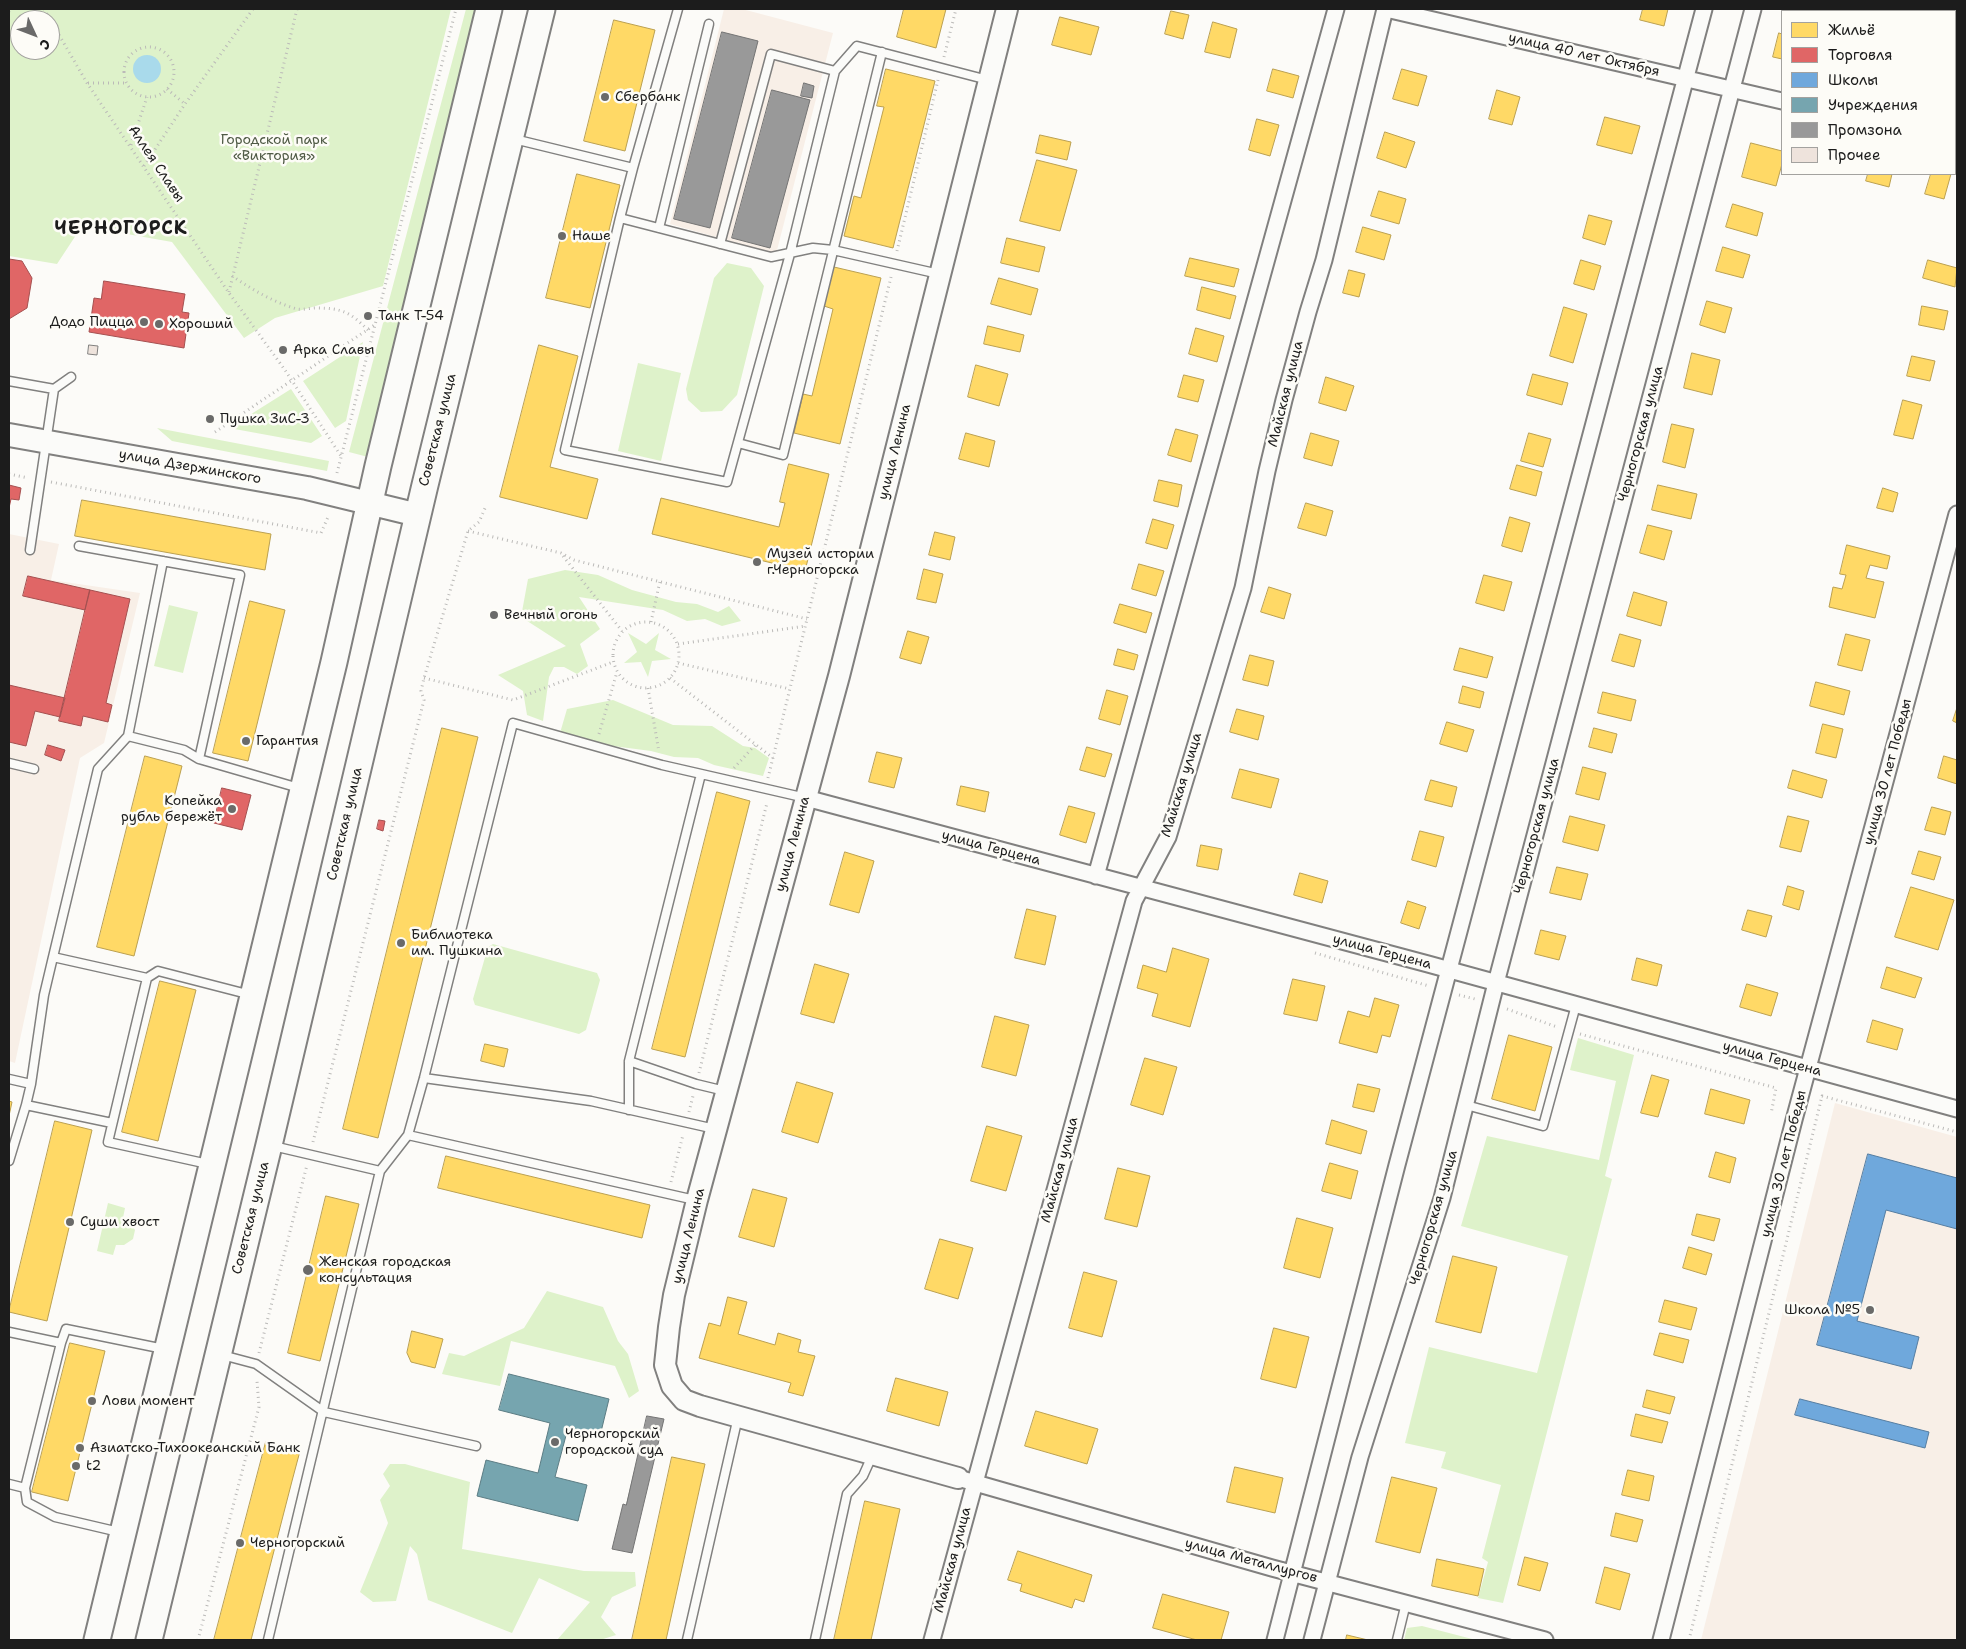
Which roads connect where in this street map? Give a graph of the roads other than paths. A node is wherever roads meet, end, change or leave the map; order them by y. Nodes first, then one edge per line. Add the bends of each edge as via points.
1 (489, 9) edge
2 (542, 9) edge
3 (678, 9) edge
4 (1007, 9) edge
5 (1336, 9) edge
6 (1386, 9) edge
7 (1704, 9) edge
8 (1753, 9) edge
9 (709, 24) dead end
10 (882, 52) junction
11 (835, 71) junction
12 (1686, 78) junction
13 (988, 80) junction
14 (1732, 89) junction
15 (1781, 101) edge
16 (510, 138) junction
17 (633, 168) junction
18 (620, 218) junction
19 (659, 228) junction
20 (720, 244) junction
21 (833, 250) junction
22 (790, 254) junction
23 (940, 274) junction
24 (71, 378) dead end
25 (9, 381) edge
26 (54, 389) junction
27 (9, 435) edge
28 (46, 442) junction
29 (738, 443) junction
30 (370, 502) junction
31 (1957, 514) edge
32 (418, 515) junction
33 (80, 546) dead end
34 (30, 550) dead end
35 (163, 561) junction
36 (128, 736) junction
37 (199, 759) junction
38 (9, 763) edge
39 (34, 769) dead end
40 (701, 774) junction
41 (304, 789) junction
42 (806, 798) junction
43 (1096, 876) junction
44 (1140, 887) junction
45 (54, 957) junction
46 (1450, 970) junction
47 (147, 978) junction
48 (1496, 984) junction
49 (253, 995) junction
50 (1576, 1005) junction
51 (630, 1061) junction
52 (1808, 1069) junction
53 (424, 1078) junction
54 (9, 1079) edge
55 (31, 1084) junction
56 (726, 1091) junction
57 (1466, 1104) junction
58 (26, 1105) junction
59 (1957, 1108) edge
60 (629, 1110) junction
61 (112, 1123) junction
62 (716, 1130) junction
63 (408, 1135) junction
64 (269, 1144) junction
65 (9, 1161) edge
66 (212, 1165) junction
67 (380, 1171) junction
68 (697, 1200) junction
69 (9, 1332) edge
70 (61, 1343) junction
71 (168, 1350) junction
72 (218, 1354) junction
73 (324, 1412) junction
74 (738, 1417) junction
75 (476, 1446) dead end
76 (873, 1454) junction
77 (966, 1481) junction
78 (9, 1484) edge
79 (25, 1488) junction
80 (123, 1533) junction
81 (1293, 1573) junction
82 (1328, 1582) junction
83 (1406, 1603) junction
84 (97, 1640) edge
85 (149, 1640) edge
86 (268, 1640) edge
87 (687, 1640) edge
88 (815, 1640) edge
89 (932, 1640) edge
90 (1275, 1640) edge
91 (1312, 1640) edge
92 (1397, 1640) edge
93 (1545, 1640) edge
94 (1661, 1640) edge

1 - 30 main road
2 - 16 main road, Советская улица
3 - 17 lane
4 - 13 street, улица Ленина
5 - 43 street
6 - 12 street, улица 40 лет Октября
6 - 44 street, Майская улица via 1324,260 1284,400 1243,588 1168,837
7 - 12 street
8 - 14 street, Черногорская улица
9 - 19 lane
10 - 11 lane via 857,46
10 - 13 lane
10 - 21 lane
11 - 20 lane via 771,54
11 - 22 lane
12 - 14 street, улица 40 лет Октября
12 - 46 street
13 - 23 street, улица Ленина
14 - 15 street, улица 40 лет Октября
14 - 48 street, Черногорская улица
16 - 17 lane
16 - 32 main road, Советская улица
17 - 18 lane
18 - 19 lane
18 - 29 lane via 565,450 727,482
19 - 20 lane
20 - 22 lane via 771,257
21 - 22 lane via 812,248
21 - 23 lane
21 - 29 lane via 783,455
22 - 29 lane
23 - 42 street, улица Ленина
24 - 26 lane
25 - 26 lane
26 - 28 lane
27 - 28 main road, улица Дзержинского
28 - 30 main road, улица Дзержинского
28 - 34 lane
30 - 32 main road, улица Дзержинского
30 - 41 main road
31 - 52 street, улица 30 лет Победы
32 - 64 main road, Советская улица
33 - 35 lane
35 - 36 lane
35 - 37 lane via 240,575
36 - 37 lane via 184,750
36 - 45 lane via 98,769
37 - 41 lane
38 - 39 lane
40 - 42 lane
40 - 51 lane
40 - 53 lane via 513,723
41 - 49 main road
42 - 43 street, улица Герцена
42 - 56 street, улица Ленина
43 - 44 street, улица Герцена
44 - 46 street, улица Герцена
44 - 77 street, Майская улица
45 - 47 lane
45 - 55 lane via 44,995
46 - 48 street, улица Герцена
46 - 81 street
47 - 49 lane via 158,971
47 - 61 lane
48 - 50 street, улица Герцена
48 - 57 street, Черногорская улица
49 - 66 main road
50 - 52 street, улица Герцена
50 - 57 lane via 1543,1126
51 - 56 lane
51 - 60 lane
52 - 59 street, улица Герцена
52 - 94 street, улица 30 лет Победы
53 - 60 lane via 591,1101
53 - 63 lane
54 - 55 lane
55 - 58 lane
56 - 62 street, улица Ленина
57 - 82 street, Черногорская улица via 1442,1198 1360,1457
58 - 61 lane
58 - 65 lane
60 - 62 lane
61 - 66 lane via 108,1142
62 - 68 street, улица Ленина
63 - 67 lane
63 - 68 lane
64 - 67 lane
64 - 72 main road, Советская улица
66 - 71 main road
67 - 73 lane
68 - 74 street, улица Ленина via 674,1295 665,1365 672,1386 684,1400
69 - 70 lane
70 - 71 lane via 66,1329
70 - 79 lane
71 - 80 main road
72 - 73 lane via 256,1364
72 - 85 main road, Советская улица
73 - 75 lane
73 - 86 lane
74 - 76 street, улица Ленина
74 - 87 lane
76 - 77 street, улица Ленина
76 - 88 lane via 863,1476 847,1494
77 - 81 street, улица Металлургов
77 - 89 street, Майская улица
78 - 79 lane
79 - 80 lane via 27,1502 56,1517
80 - 84 main road
81 - 82 street, улица Металлургов
81 - 90 street
82 - 83 street, улица Металлургов
82 - 91 street, Черногорская улица
83 - 92 lane
83 - 93 street, улица Металлургов

